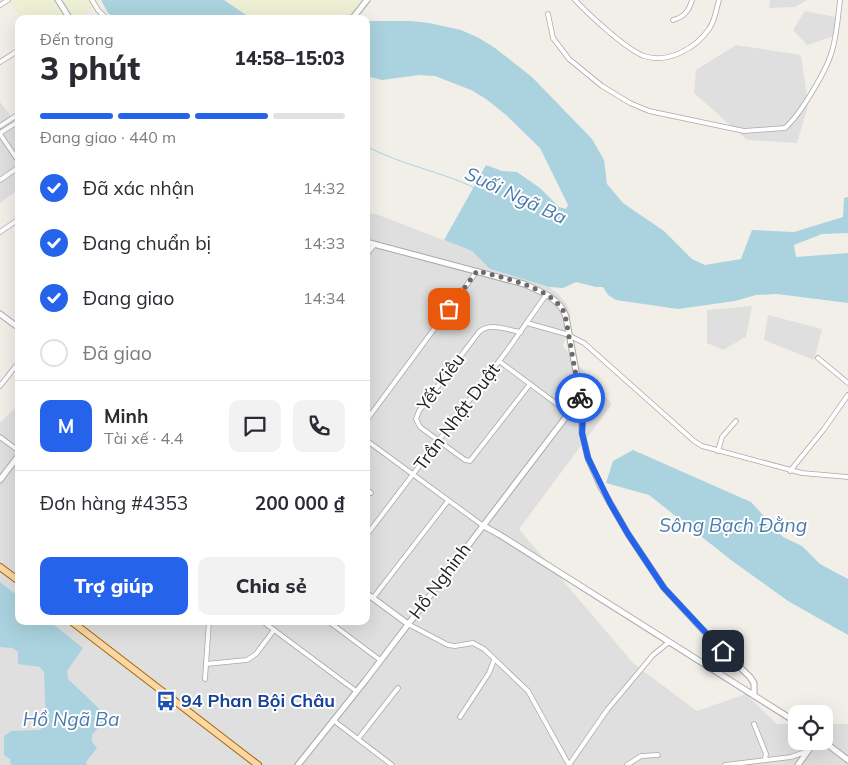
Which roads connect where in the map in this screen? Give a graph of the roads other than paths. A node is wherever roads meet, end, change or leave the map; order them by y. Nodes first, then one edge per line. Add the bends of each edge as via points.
1 (8, 0) edge
2 (58, 0) edge
3 (92, 0) edge
4 (367, 0) edge
5 (575, 0) edge
6 (692, 0) edge
7 (719, 0) edge
8 (840, 0) edge
9 (0, 5) edge
10 (548, 14) dead end
11 (67, 15) edge
12 (103, 15) edge
13 (355, 15) edge
14 (673, 20) dead end
15 (15, 53) edge
16 (0, 62) edge
17 (15, 117) edge
18 (15, 124) edge
19 (0, 126) edge
20 (0, 134) edge
21 (15, 156) edge
22 (15, 171) edge
23 (0, 180) edge
24 (15, 222) edge
25 (0, 232) edge
26 (370, 243) edge
27 (375, 244) junction
28 (370, 250) edge
29 (477, 271) junction
30 (546, 295) junction
31 (0, 314) edge
32 (527, 323) junction
33 (15, 325) edge
34 (520, 332) junction
35 (568, 335) junction
36 (818, 358) dead end
37 (499, 361) junction
38 (15, 367) edge
39 (848, 383) edge
40 (530, 384) junction
41 (0, 386) edge
42 (580, 395) junction
43 (848, 395) edge
44 (568, 413) junction
45 (370, 416) edge
46 (736, 421) dead end
47 (0, 437) edge
48 (439, 441) junction
49 (370, 443) edge
50 (15, 448) edge
51 (718, 451) junction
52 (15, 460) edge
53 (790, 470) junction
54 (413, 476) junction
55 (848, 477) edge
56 (0, 480) edge
57 (448, 501) junction
58 (482, 525) junction
59 (370, 531) edge
60 (0, 567) edge
61 (15, 579) edge
62 (370, 596) edge
63 (373, 598) junction
64 (408, 624) junction
65 (76, 625) edge
66 (209, 625) edge
67 (267, 625) edge
68 (333, 625) edge
69 (274, 630) junction
70 (669, 642) junction
71 (380, 660) junction
72 (494, 660) junction
73 (206, 664) junction
74 (205, 679) dead end
75 (398, 688) dead end
76 (356, 691) junction
77 (754, 695) junction
78 (460, 717) dead end
79 (788, 717) edge
80 (333, 720) junction
81 (754, 724) dead end
82 (358, 739) junction
83 (833, 748) edge
84 (808, 752) joint
85 (658, 754) dead end
86 (764, 759) junction
87 (848, 761) edge
88 (753, 763) edge
89 (258, 765) edge
90 (298, 765) edge
91 (392, 765) edge
92 (569, 765) edge
93 (575, 765) edge
94 (627, 765) edge
95 (725, 765) edge
96 (798, 765) edge
97 (845, 765) edge

1 - 9 street
2 - 11 street
3 - 12 street
4 - 13 street
5 - 7 street via 637,52 656,58 682,52 697,43 712,24
6 - 14 street via 683,17
8 - 10 street via 831,55 804,104 785,128 752,132 649,111 614,94 569,59 551,33
15 - 16 street
17 - 19 street
18 - 20 street
20 - 21 street
22 - 23 street
24 - 25 street
26 - 27 street
27 - 28 street
27 - 29 street
29 - 30 street via 524,284
29 - 45 street
30 - 32 street, Trần Nhật Duật
30 - 35 street via 562,308
31 - 33 street
32 - 34 street, Trần Nhật Duật
32 - 35 street
34 - 37 street, Trần Nhật Duật
34 - 48 street, Yết Kiêu via 490,326 483,328 417,414 420,427
35 - 42 street
35 - 51 street via 584,343 694,441
36 - 39 street
37 - 40 street
37 - 48 street, Trần Nhật Duật
38 - 41 street
40 - 44 street
40 - 48 street via 470,461
42 - 44 street, Hồ Nghinh
42 - 77 street via 582,433 588,458 628,534 664,588 750,677 754,683
43 - 53 street
44 - 58 street, Hồ Nghinh
46 - 51 street via 722,437
47 - 50 street
48 - 54 street, Trần Nhật Duật
49 - 54 street
51 - 53 street
52 - 56 street
53 - 55 street
54 - 57 street
54 - 59 street, Trần Nhật Duật
57 - 58 street
57 - 63 street
58 - 64 street, Hồ Nghinh
58 - 70 street
60 - 61 main road
62 - 63 street
63 - 64 street
64 - 71 street, Hồ Nghinh
64 - 72 street via 448,645 476,644
65 - 89 main road
66 - 73 street
67 - 69 street
68 - 71 street
69 - 73 street via 256,654 247,660
69 - 76 street
70 - 77 street
70 - 92 street via 653,655 607,710
71 - 76 street, Hồ Nghinh
72 - 78 street via 490,673
72 - 92 street via 528,691
73 - 74 street
75 - 82 street
76 - 80 street, Hồ Nghinh
77 - 79 street
80 - 82 street
80 - 90 street, Hồ Nghinh
81 - 86 street via 766,754
82 - 91 street
83 - 87 street
84 - 86 street
84 - 96 street
85 - 94 street via 641,756
86 - 88 street
87 - 97 street
88 - 95 street
92 - 93 street

